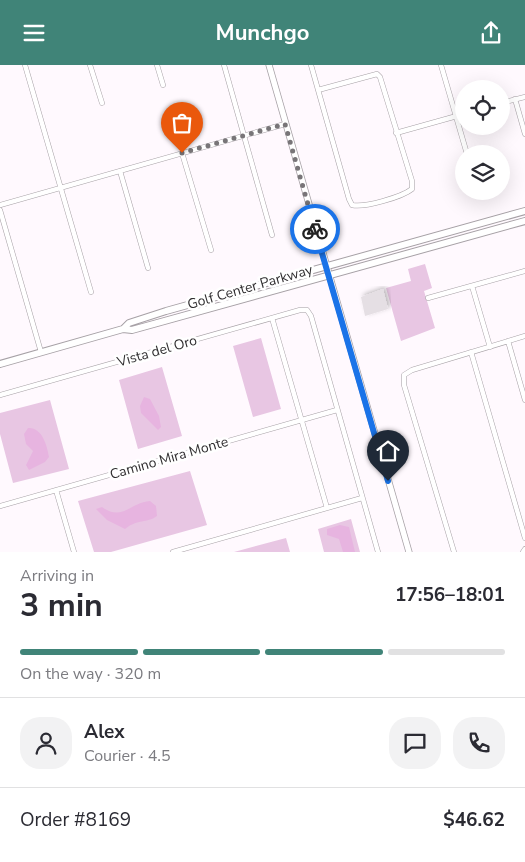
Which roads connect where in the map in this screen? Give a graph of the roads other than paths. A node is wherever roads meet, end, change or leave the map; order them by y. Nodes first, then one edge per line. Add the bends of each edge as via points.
1 (25, 65) edge
2 (90, 65) edge
3 (157, 65) edge
4 (224, 65) edge
5 (268, 65) edge
6 (311, 65) edge
7 (442, 65) edge
8 (163, 85) dead end
9 (318, 90) junction
10 (525, 97) edge
11 (515, 99) junction
12 (510, 100) edge
13 (102, 103) dead end
14 (455, 112) edge
15 (455, 116) edge
16 (285, 124) junction
17 (396, 133) junction
18 (525, 135) edge
19 (244, 136) junction
20 (182, 153) junction
21 (120, 171) junction
22 (61, 187) junction
23 (0, 205) edge
24 (0, 210) edge
25 (525, 211) edge
26 (525, 221) edge
27 (272, 235) dead end
28 (211, 251) dead end
29 (325, 266) junction
30 (148, 268) dead end
31 (525, 271) edge
32 (328, 275) junction
33 (472, 285) junction
34 (91, 292) dead end
35 (428, 298) dead end
36 (272, 318) junction
37 (123, 329) junction
38 (525, 337) edge
39 (508, 341) junction
40 (490, 347) junction
41 (40, 352) junction
42 (470, 352) junction
43 (0, 364) edge
44 (0, 395) edge
45 (525, 400) edge
46 (337, 410) junction
47 (302, 420) junction
48 (56, 490) junction
49 (362, 498) junction
50 (0, 506) edge
51 (327, 508) junction
52 (525, 538) edge
53 (74, 552) edge
54 (173, 552) edge
55 (378, 552) edge
56 (409, 552) edge
57 (454, 552) edge

1 - 22 street
2 - 13 street
3 - 8 street
4 - 19 street
5 - 16 street
6 - 9 street
7 - 14 street
9 - 17 street via 377,74 382,79
9 - 17 street via 352,205 361,206 405,194 412,189
10 - 11 street
11 - 12 street
11 - 18 street
15 - 17 street
16 - 19 street
16 - 29 street
19 - 20 street
19 - 27 street
20 - 21 street
20 - 28 street
21 - 22 street
21 - 30 street
22 - 23 street
22 - 34 street
24 - 41 street
25 - 29 main road, Golf Center Parkway
26 - 32 main road, Golf Center Parkway
29 - 32 street
29 - 37 main road, Golf Center Parkway via 156,314 129,323
31 - 33 street
32 - 37 main road, Golf Center Parkway via 132,330
32 - 56 street
33 - 35 street
33 - 40 street
36 - 44 street, Vista del Oro
36 - 46 street, Vista del Oro via 300,310 311,316
36 - 47 street
37 - 41 main road, Golf Center Parkway
38 - 39 street
39 - 40 street
39 - 45 street
40 - 42 street
41 - 43 main road, Golf Center Parkway
42 - 52 street
42 - 57 street via 404,375 404,385
46 - 47 street, Camino Mira Monte
46 - 49 street
47 - 48 street, Camino Mira Monte
47 - 51 street
48 - 50 street, Camino Mira Monte
48 - 53 street
49 - 51 street
49 - 55 street
51 - 54 street

